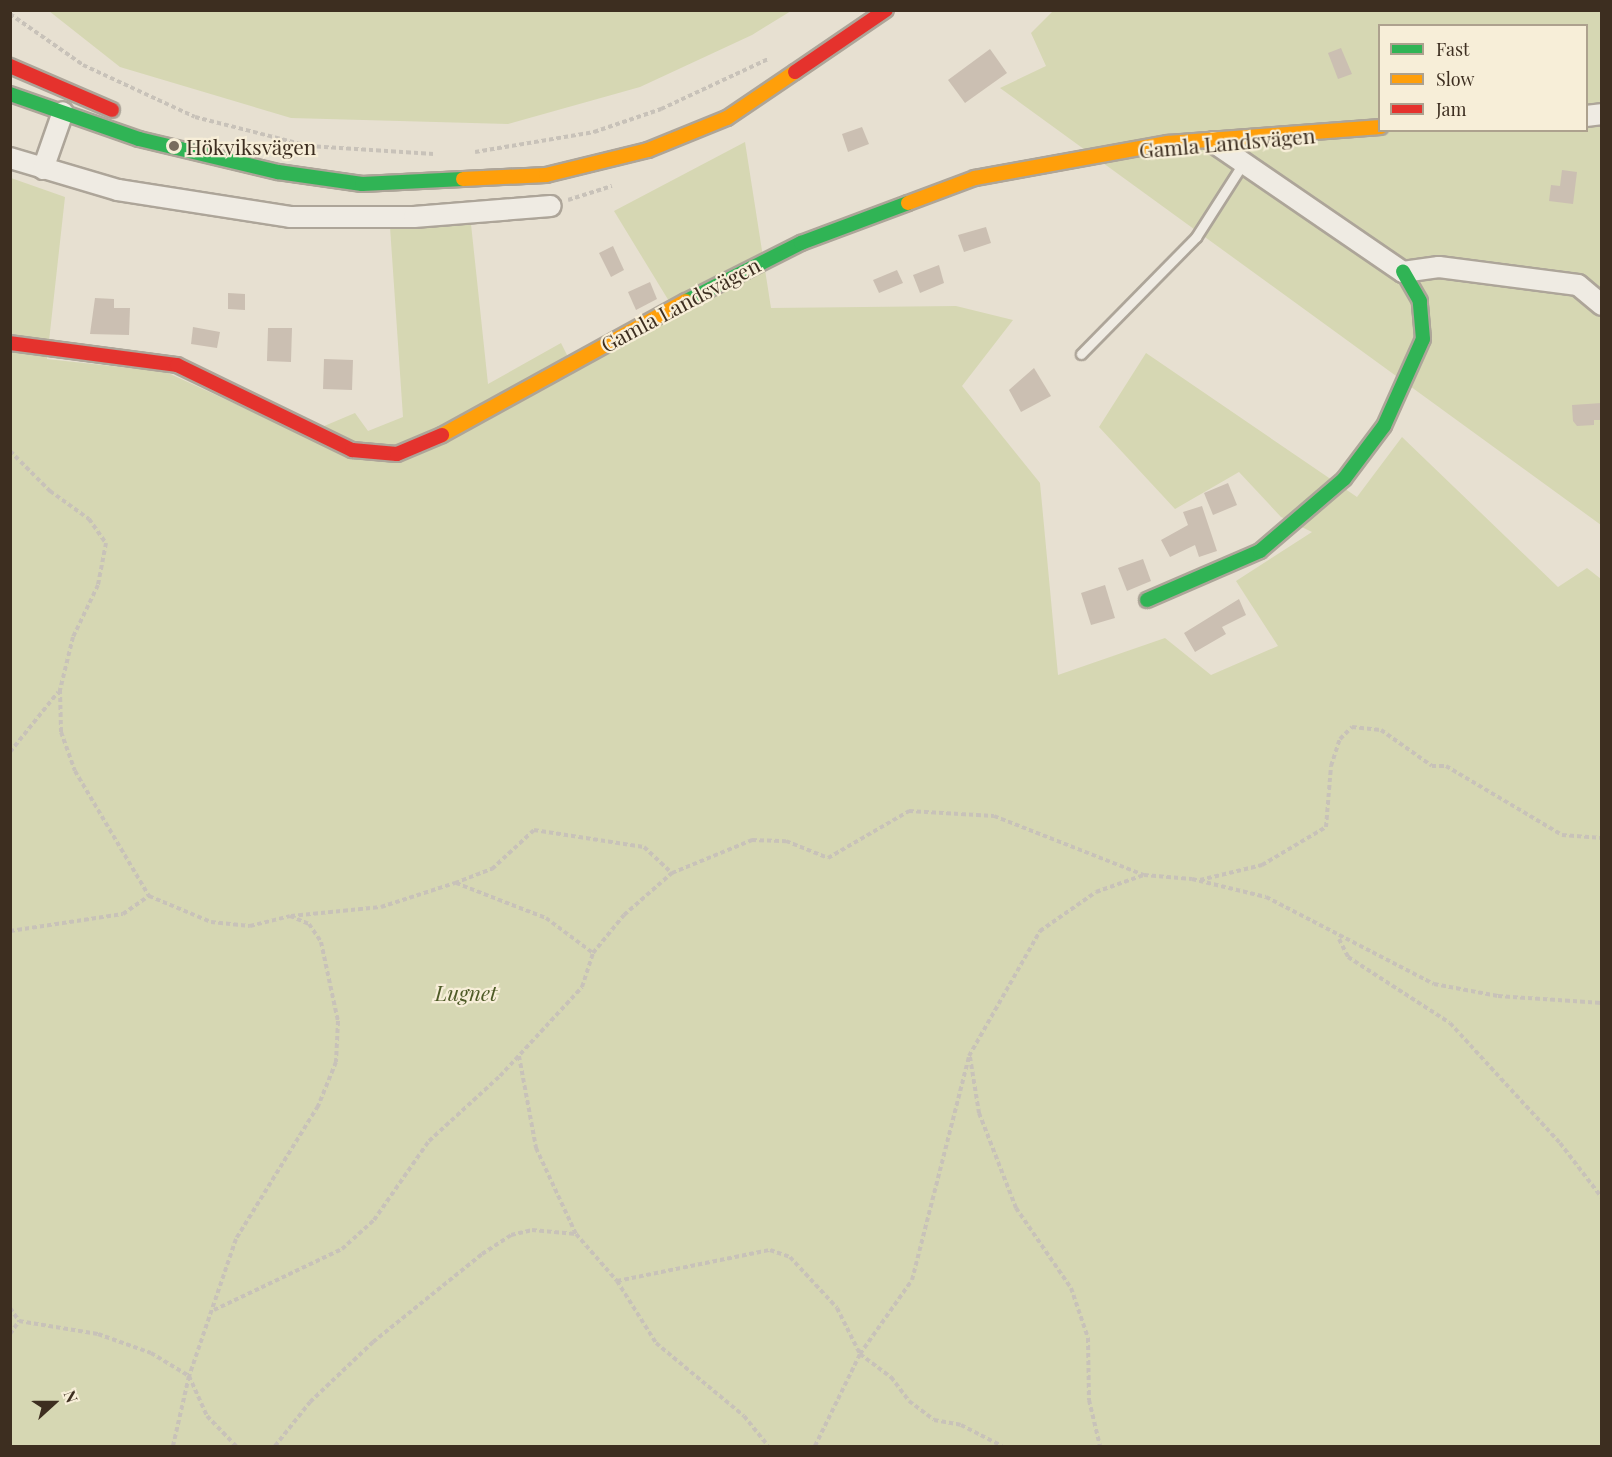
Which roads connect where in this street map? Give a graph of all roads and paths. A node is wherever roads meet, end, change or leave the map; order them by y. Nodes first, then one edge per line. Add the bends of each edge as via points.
1 (886, 10) edge
2 (10, 14) edge
3 (771, 57) dead end
4 (10, 66) edge
5 (71, 92) junction
6 (10, 94) edge
7 (63, 112) junction
8 (1378, 127) edge
9 (1213, 142) junction
10 (174, 146) junction
11 (471, 153) dead end
12 (448, 154) dead end
13 (10, 158) edge
14 (1242, 165) junction
15 (44, 169) junction
16 (551, 206) dead end
17 (1403, 272) junction
18 (1602, 305) edge
19 (10, 343) edge
20 (1081, 354) dead end
21 (10, 451) edge
22 (1147, 600) dead end
23 (60, 690) junction
24 (10, 752) edge
25 (1602, 838) edge
26 (672, 873) junction
27 (1144, 876) junction
28 (1200, 880) junction
29 (455, 883) junction
30 (149, 896) junction
31 (290, 916) junction
32 (10, 931) edge
33 (1339, 939) junction
34 (593, 953) junction
35 (1602, 1003) edge
36 (519, 1055) junction
37 (969, 1056) junction
38 (1602, 1198) edge
39 (576, 1234) junction
40 (617, 1281) junction
41 (10, 1308) edge
42 (214, 1310) junction
43 (20, 1321) junction
44 (10, 1334) edge
45 (860, 1354) junction
46 (189, 1376) junction
47 (173, 1446) edge
48 (236, 1446) edge
49 (275, 1446) edge
50 (768, 1446) edge
51 (815, 1446) edge
52 (1002, 1446) edge
53 (1100, 1446) edge

1 - 10 street via 727,118 648,150 546,175 362,184 278,172
2 - 12 path via 83,65 195,117 309,146 374,154
3 - 11 path via 677,102 594,132
4 - 5 street
5 - 7 street
5 - 10 street via 128,117
6 - 7 street
7 - 10 street
7 - 15 street
8 - 9 street, Gamla Landsvägen
9 - 14 street
9 - 19 street, Gamla Landsvägen via 1168,143 975,178 801,243 632,328 469,424 397,454 352,450 177,365
13 - 15 street
14 - 17 street
14 - 20 lane via 1196,237
15 - 16 street via 152,196 291,217 414,217
17 - 18 street via 1439,267 1578,285
17 - 22 street via 1420,301 1423,339 1383,426 1344,479 1260,550
21 - 23 path via 50,491 89,519 106,543 98,585 73,637
23 - 24 path
23 - 30 path via 61,732 75,771
25 - 28 path via 1562,835 1446,766 1432,766 1381,730 1352,727 1340,739 1331,766 1326,827 1262,865
26 - 27 path via 752,840 786,841 828,858 909,811 994,816
26 - 29 path via 644,847 534,830 492,869
26 - 34 path via 624,915
27 - 28 path
27 - 37 path via 1095,892 1040,931
28 - 33 path via 1266,897
29 - 31 path via 381,907
29 - 34 path via 546,918
30 - 31 path via 211,922 250,926
30 - 32 path via 123,914
31 - 42 path via 309,924 321,942 338,1021 336,1062 318,1106 236,1239
33 - 35 path via 1434,984 1498,996
33 - 38 path via 1348,957 1450,1023 1560,1143
34 - 36 path via 582,987
36 - 39 path via 536,1148
36 - 42 path via 429,1141 374,1220 342,1248
37 - 45 path via 912,1280
37 - 53 path via 994,1160 1033,1238 1071,1288 1088,1338 1089,1400
39 - 40 path
39 - 49 path via 532,1230 511,1235 482,1254 373,1342 310,1402
40 - 45 path via 770,1250 790,1257 837,1308
40 - 50 path via 656,1343 744,1416
41 - 43 path
42 - 46 path
43 - 44 path
43 - 46 path via 98,1334 152,1353
45 - 51 path
45 - 52 path via 934,1420 961,1425
46 - 47 path
46 - 48 path via 207,1416

